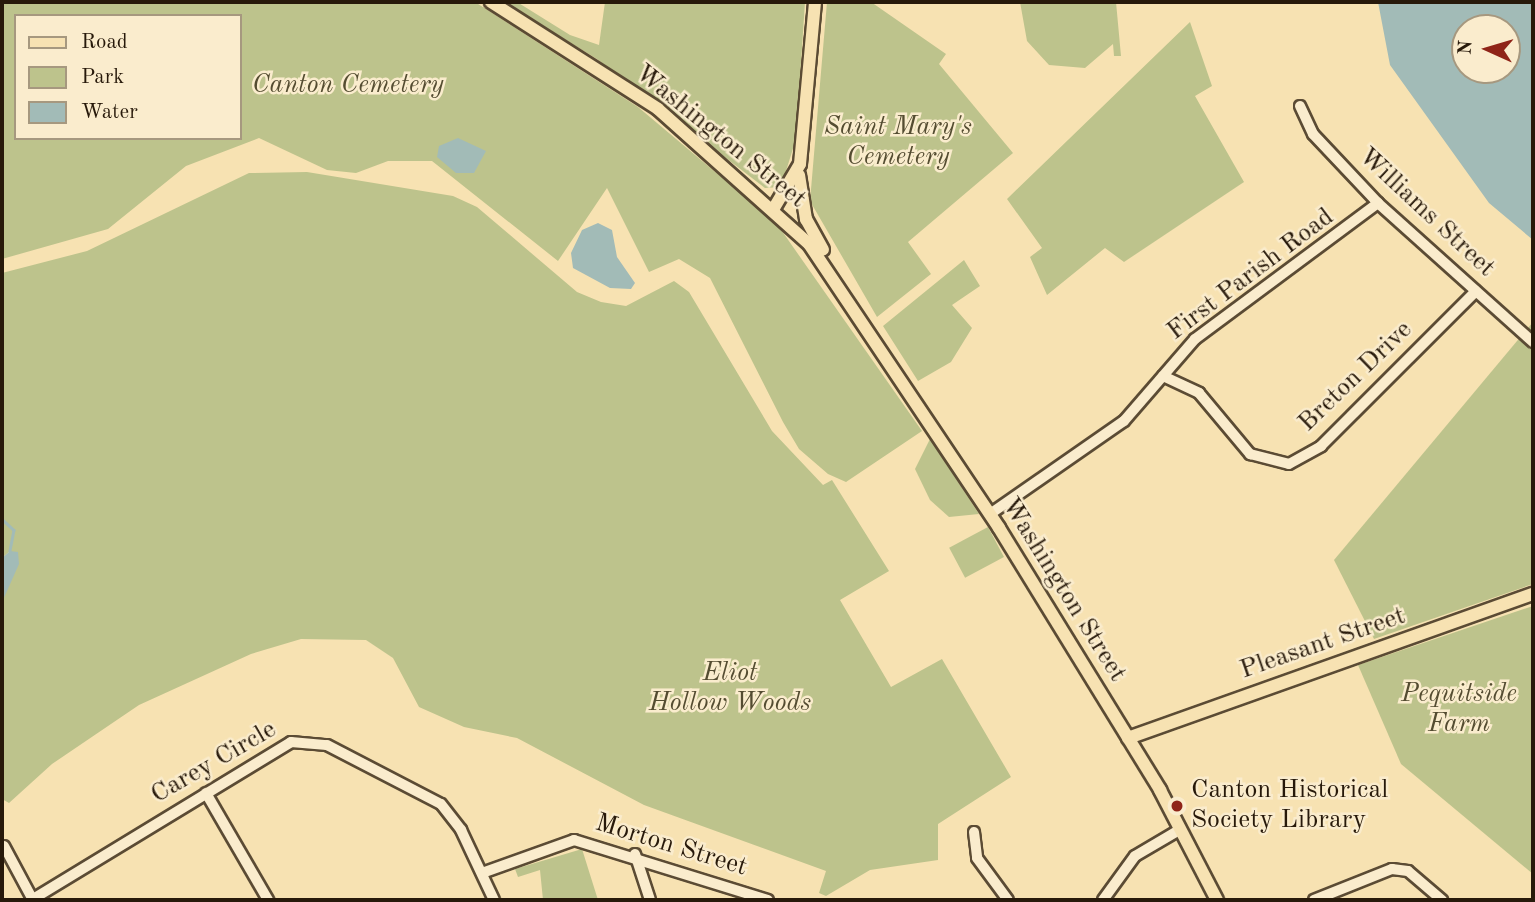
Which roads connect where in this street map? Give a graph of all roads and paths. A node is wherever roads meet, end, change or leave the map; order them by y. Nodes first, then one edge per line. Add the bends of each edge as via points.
1 (491, 2) edge
2 (815, 2) edge
3 (1300, 106) dead end
4 (800, 164) junction
5 (799, 184) junction
6 (1378, 204) junction
7 (778, 212) junction
8 (1476, 290) junction
9 (858, 312) junction
10 (1533, 342) edge
11 (1163, 376) junction
12 (990, 514) junction
13 (1533, 594) edge
14 (1128, 738) junction
15 (206, 793) junction
16 (1181, 829) junction
17 (974, 832) dead end
18 (4, 846) dead end
19 (635, 854) junction
20 (482, 873) junction
21 (33, 900) edge
22 (268, 900) edge
23 (494, 900) edge
24 (650, 900) edge
25 (768, 900) edge
26 (1008, 900) edge
27 (1103, 900) edge
28 (1217, 900) edge
29 (1314, 900) edge
30 (1443, 900) edge

1 - 7 main road, Washington Street via 658,109
2 - 4 main road, Washington Street
3 - 6 street, Williams Street via 1312,134
4 - 5 main road, Washington Street
4 - 7 main road
5 - 7 main road
5 - 9 main road, Washington Street via 806,219
6 - 8 street, Williams Street
6 - 11 street, First Parish Road via 1195,340
7 - 9 main road, Washington Street
8 - 10 street, Williams Street
8 - 11 street, Breton Drive via 1321,446 1289,464 1250,454 1199,393
9 - 12 main road, Washington Street
11 - 12 street, First Parish Road via 1124,421
12 - 14 main road, Washington Street
13 - 14 main road, Pleasant Street
14 - 16 main road, Washington Street
15 - 20 street, Carey Circle via 291,742 327,746 441,804
15 - 21 street, Carey Circle
15 - 22 street
16 - 27 street via 1135,856
16 - 28 main road, Washington Street
17 - 26 street via 977,858
18 - 21 street
19 - 20 street, Morton Street via 574,840
19 - 24 street
19 - 25 street, Morton Street
20 - 23 street, Carey Circle
29 - 30 street via 1392,869 1408,871

